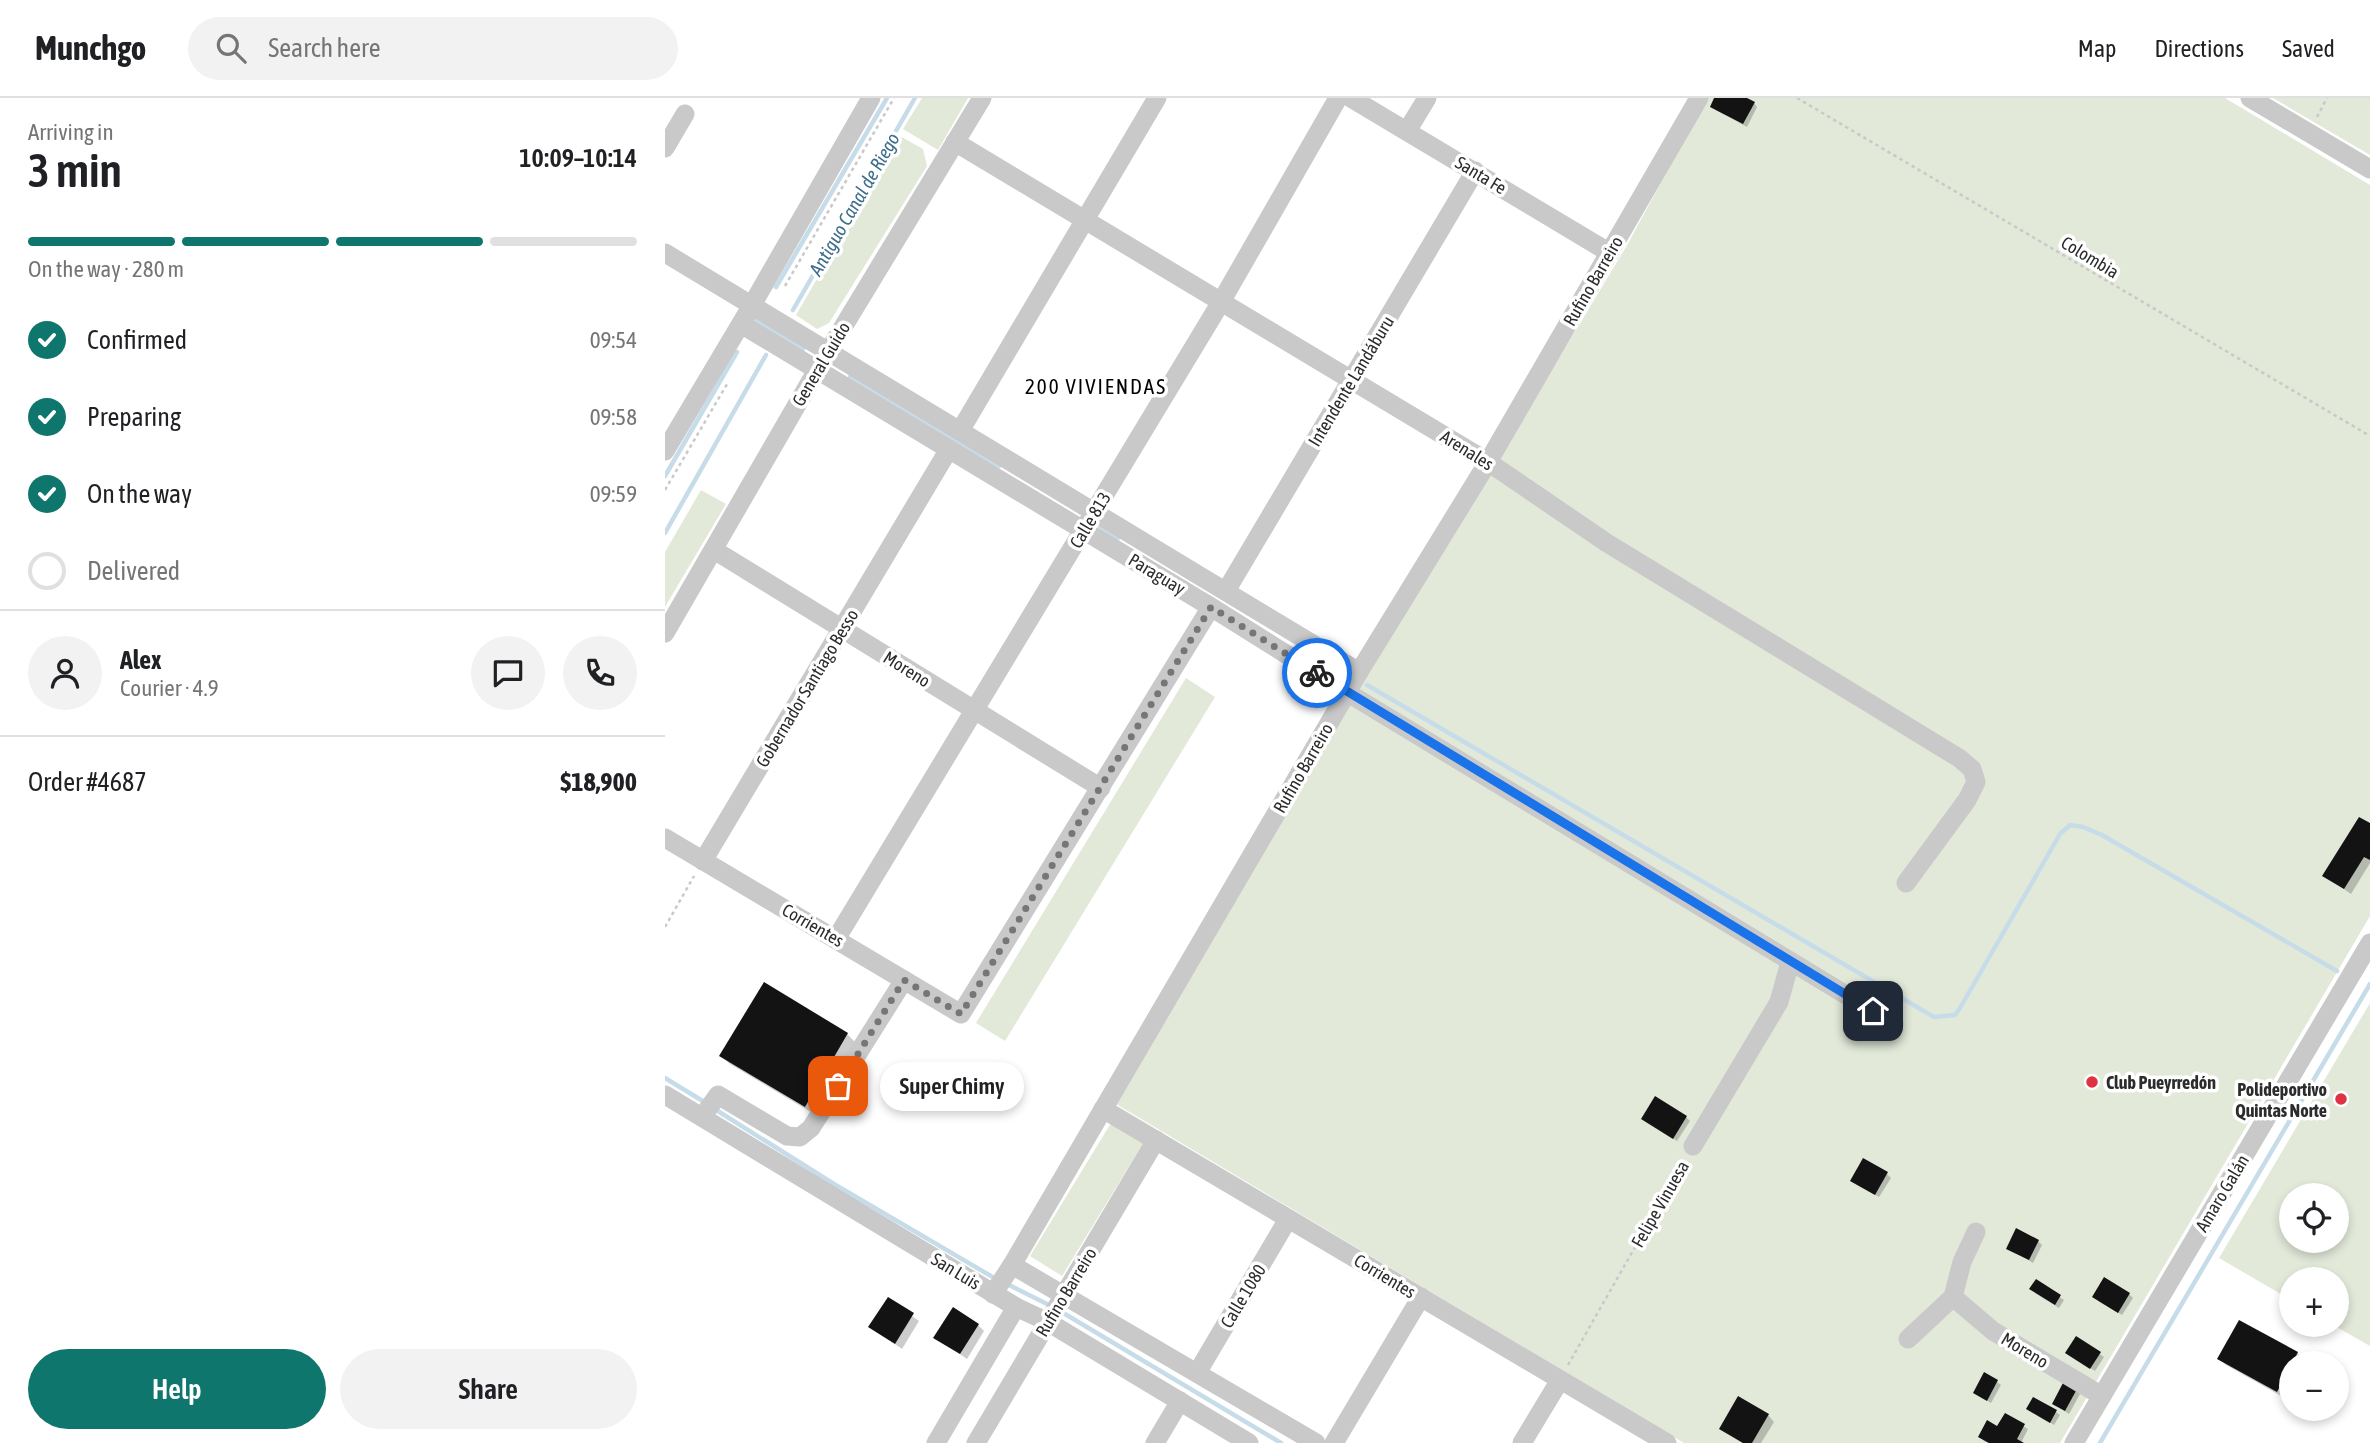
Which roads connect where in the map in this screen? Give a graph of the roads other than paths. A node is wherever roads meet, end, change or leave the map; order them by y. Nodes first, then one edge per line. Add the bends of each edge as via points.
1 (871, 98) edge
2 (982, 98) edge
3 (1157, 98) edge
4 (1338, 98) edge
5 (1351, 98) edge
6 (1427, 98) edge
7 (1699, 98) edge
8 (2250, 98) edge
9 (685, 114) dead end
10 (1407, 131) junction
11 (955, 142) junction
12 (665, 148) edge
13 (2370, 169) edge
14 (1475, 171) junction
15 (1083, 219) junction
16 (665, 253) edge
17 (1610, 253) junction
18 (1221, 302) junction
19 (752, 305) junction
20 (741, 324) junction
21 (828, 351) junction
22 (817, 370) junction
23 (1351, 380) junction
24 (960, 430) junction
25 (949, 449) junction
26 (665, 451) edge
27 (1488, 462) junction
28 (1095, 512) junction
29 (1084, 530) junction
30 (714, 550) junction
31 (1226, 591) junction
32 (1211, 607) junction
33 (842, 629) junction
34 (665, 632) edge
35 (1359, 671) junction
36 (1348, 692) junction
37 (974, 710) junction
38 (1101, 788) junction
39 (665, 838) edge
40 (703, 861) junction
41 (1906, 883) dead end
42 (836, 939) junction
43 (2370, 943) edge
44 (1790, 962) junction
45 (904, 980) junction
46 (1894, 1024) dead end
47 (665, 1095) edge
48 (1103, 1109) junction
49 (702, 1117) junction
50 (1156, 1140) junction
51 (1693, 1146) road end
52 (1288, 1219) junction
53 (1976, 1232) dead end
54 (1012, 1265) junction
55 (993, 1294) junction
56 (1065, 1295) junction
57 (1421, 1297) junction
58 (1953, 1297) junction
59 (1016, 1307) junction
60 (1048, 1322) junction
61 (1908, 1339) dead end
62 (1197, 1373) junction
63 (1560, 1380) junction
64 (2102, 1396) junction
65 (1180, 1401) junction
66 (936, 1443) edge
67 (977, 1443) edge
68 (1155, 1443) edge
69 (1249, 1443) edge
70 (1316, 1443) edge
71 (1334, 1443) edge
72 (1522, 1443) edge
73 (1667, 1443) edge
74 (2074, 1443) edge

1 - 19 street
2 - 11 street, General Guido
3 - 15 street
4 - 18 street, Calle 813
5 - 10 street, Santa Fe
6 - 10 street
7 - 17 street, Rufino Barreiro
8 - 13 street
9 - 12 street
10 - 14 street, Santa Fe
11 - 15 street, Arenales
11 - 21 street, General Guido
14 - 17 street, Santa Fe
14 - 23 street, Intendente Landáburu
15 - 18 street, Arenales
15 - 24 street
16 - 19 street, Paraguay
17 - 27 street, Rufino Barreiro
18 - 23 street, Arenales
18 - 28 street, Calle 813
19 - 20 street
19 - 21 street, Paraguay
20 - 22 street, Paraguay
20 - 26 street
21 - 22 street, General Guido
21 - 24 street, Paraguay
22 - 25 street, Paraguay
22 - 30 street, General Guido
23 - 27 street, Arenales
23 - 31 street, Intendente Landáburu
24 - 28 street, Paraguay
25 - 29 street, Paraguay
25 - 33 street, Gobernador Santiago Besso
27 - 35 street, Rufino Barreiro
27 - 41 street, Arenales via 1607,543 1972,769 1976,782 1967,800
28 - 29 street, Calle 813
28 - 31 street, Paraguay
29 - 32 street, Paraguay
29 - 37 street, Calle 813
30 - 33 street, Moreno
30 - 34 street, General Guido
31 - 35 street, Paraguay
32 - 36 street, Paraguay
32 - 38 street
33 - 37 street, Moreno
33 - 40 street, Gobernador Santiago Besso
35 - 36 street, Rufino Barreiro
36 - 44 street, Paraguay
36 - 48 street, Rufino Barreiro
37 - 38 street, Moreno
37 - 42 street, Calle 813
38 - 45 street, Corrientes via 961,1014
39 - 40 street, Corrientes
40 - 42 street, Corrientes
42 - 45 street, Corrientes
43 - 64 street, Amaro Galán
44 - 46 street, Paraguay
44 - 51 street, Felipe Vinuesa via 1779,1002
45 - 49 street via 811,1128 800,1136 787,1136 718,1095
47 - 49 street, San Luis
48 - 50 street, Corrientes
48 - 54 street, Rufino Barreiro
49 - 55 street, San Luis
50 - 52 street, Corrientes
50 - 56 street, Rufino Barreiro
52 - 57 street, Corrientes
52 - 62 street, Calle 1080
53 - 58 street
54 - 55 street, Rufino Barreiro
54 - 56 street
55 - 59 street, San Luis
56 - 60 street, Rufino Barreiro
56 - 62 street
57 - 63 street, Corrientes
57 - 71 street
58 - 61 street
58 - 64 street, Moreno via 1993,1331
59 - 60 street, San Luis
59 - 66 street, Rufino Barreiro
60 - 65 street, San Luis
60 - 67 street, Rufino Barreiro
62 - 70 street
63 - 72 street
63 - 73 street, Corrientes
64 - 74 street, Amaro Galán
65 - 68 street
65 - 69 street, San Luis

